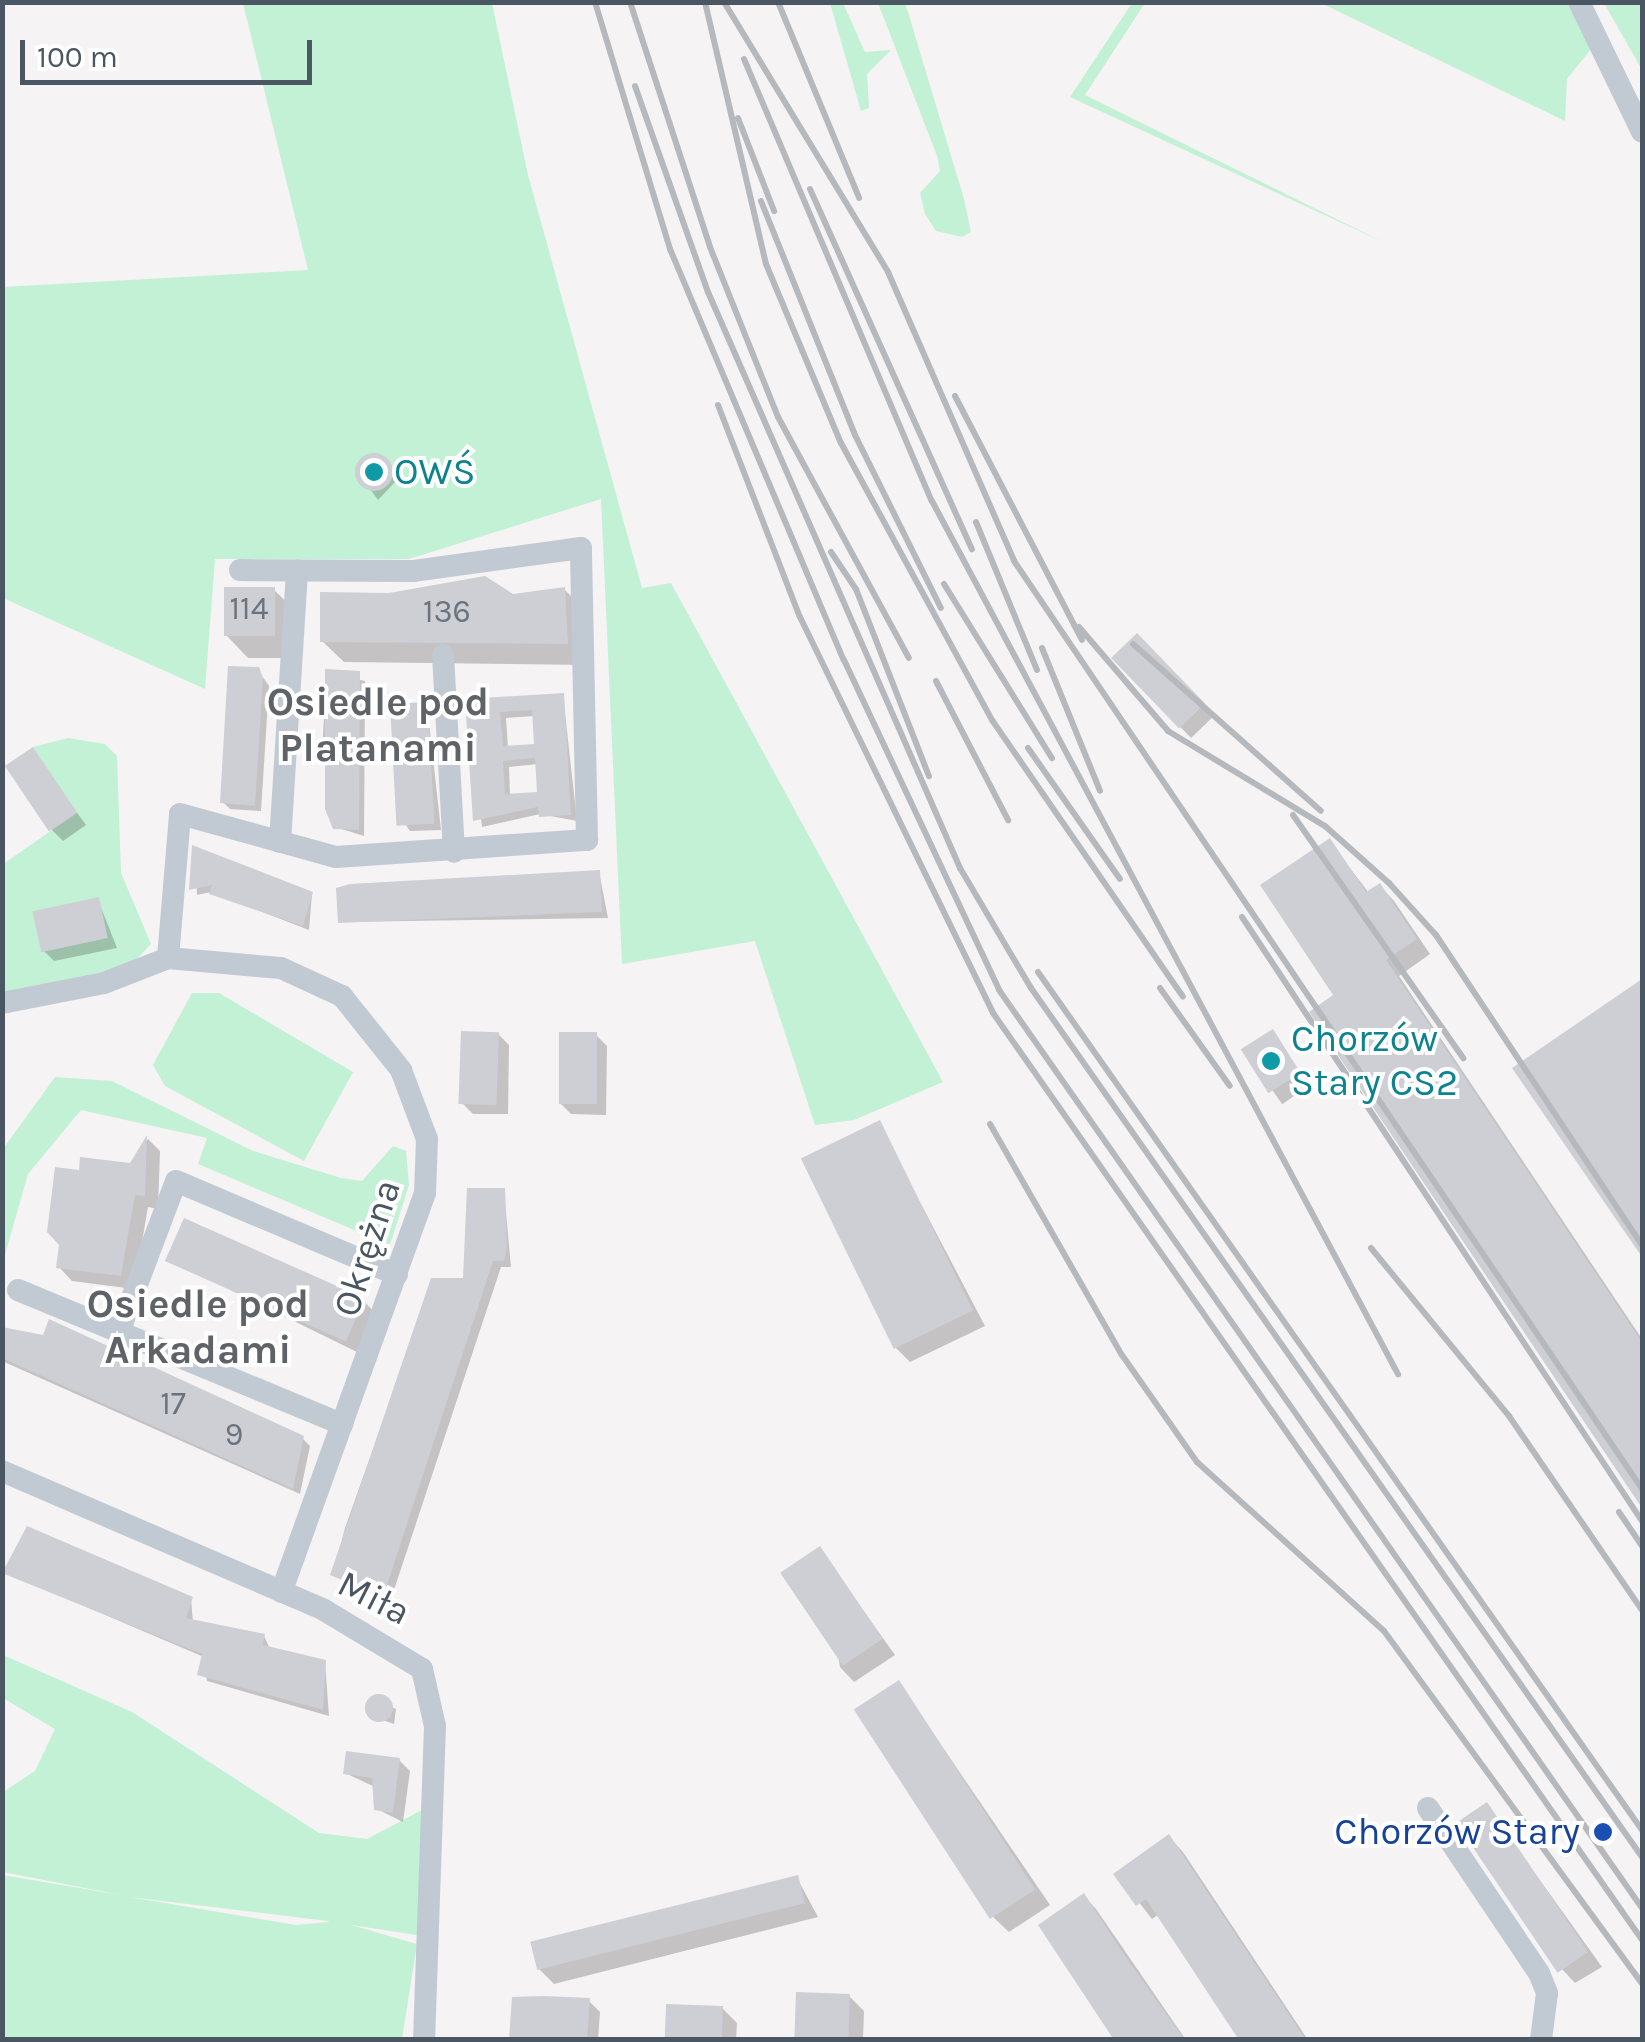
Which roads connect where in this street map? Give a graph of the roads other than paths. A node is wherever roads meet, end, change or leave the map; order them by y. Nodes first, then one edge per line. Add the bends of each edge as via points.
1 (1578, 2) edge
2 (1642, 132) edge
3 (240, 570) dead end
4 (297, 571) junction
5 (443, 655) dead end
6 (280, 842) junction
7 (454, 852) junction
8 (168, 958) junction
9 (2, 1003) edge
10 (397, 1275) junction
11 (18, 1290) dead end
12 (118, 1332) junction
13 (342, 1424) junction
14 (2, 1471) edge
15 (281, 1592) junction
16 (1428, 1808) dead end
17 (424, 2040) edge
18 (1542, 2040) edge

1 - 2 street
3 - 4 street
4 - 6 street
4 - 7 street via 413,571 581,548 587,840
5 - 7 street
6 - 7 street via 336,857
6 - 8 street via 180,814
8 - 9 street, Okrężna via 104,983
8 - 10 street, Okrężna via 298,973 363,1017 408,1083 427,1139 425,1193
10 - 12 street via 176,1180
10 - 13 street, Okrężna
11 - 12 street
12 - 13 street
13 - 15 street, Okrężna
14 - 15 street, Miła
15 - 17 street, Miła via 398,1646 429,1683 434,1939
16 - 18 street via 1539,1974 1547,1993

